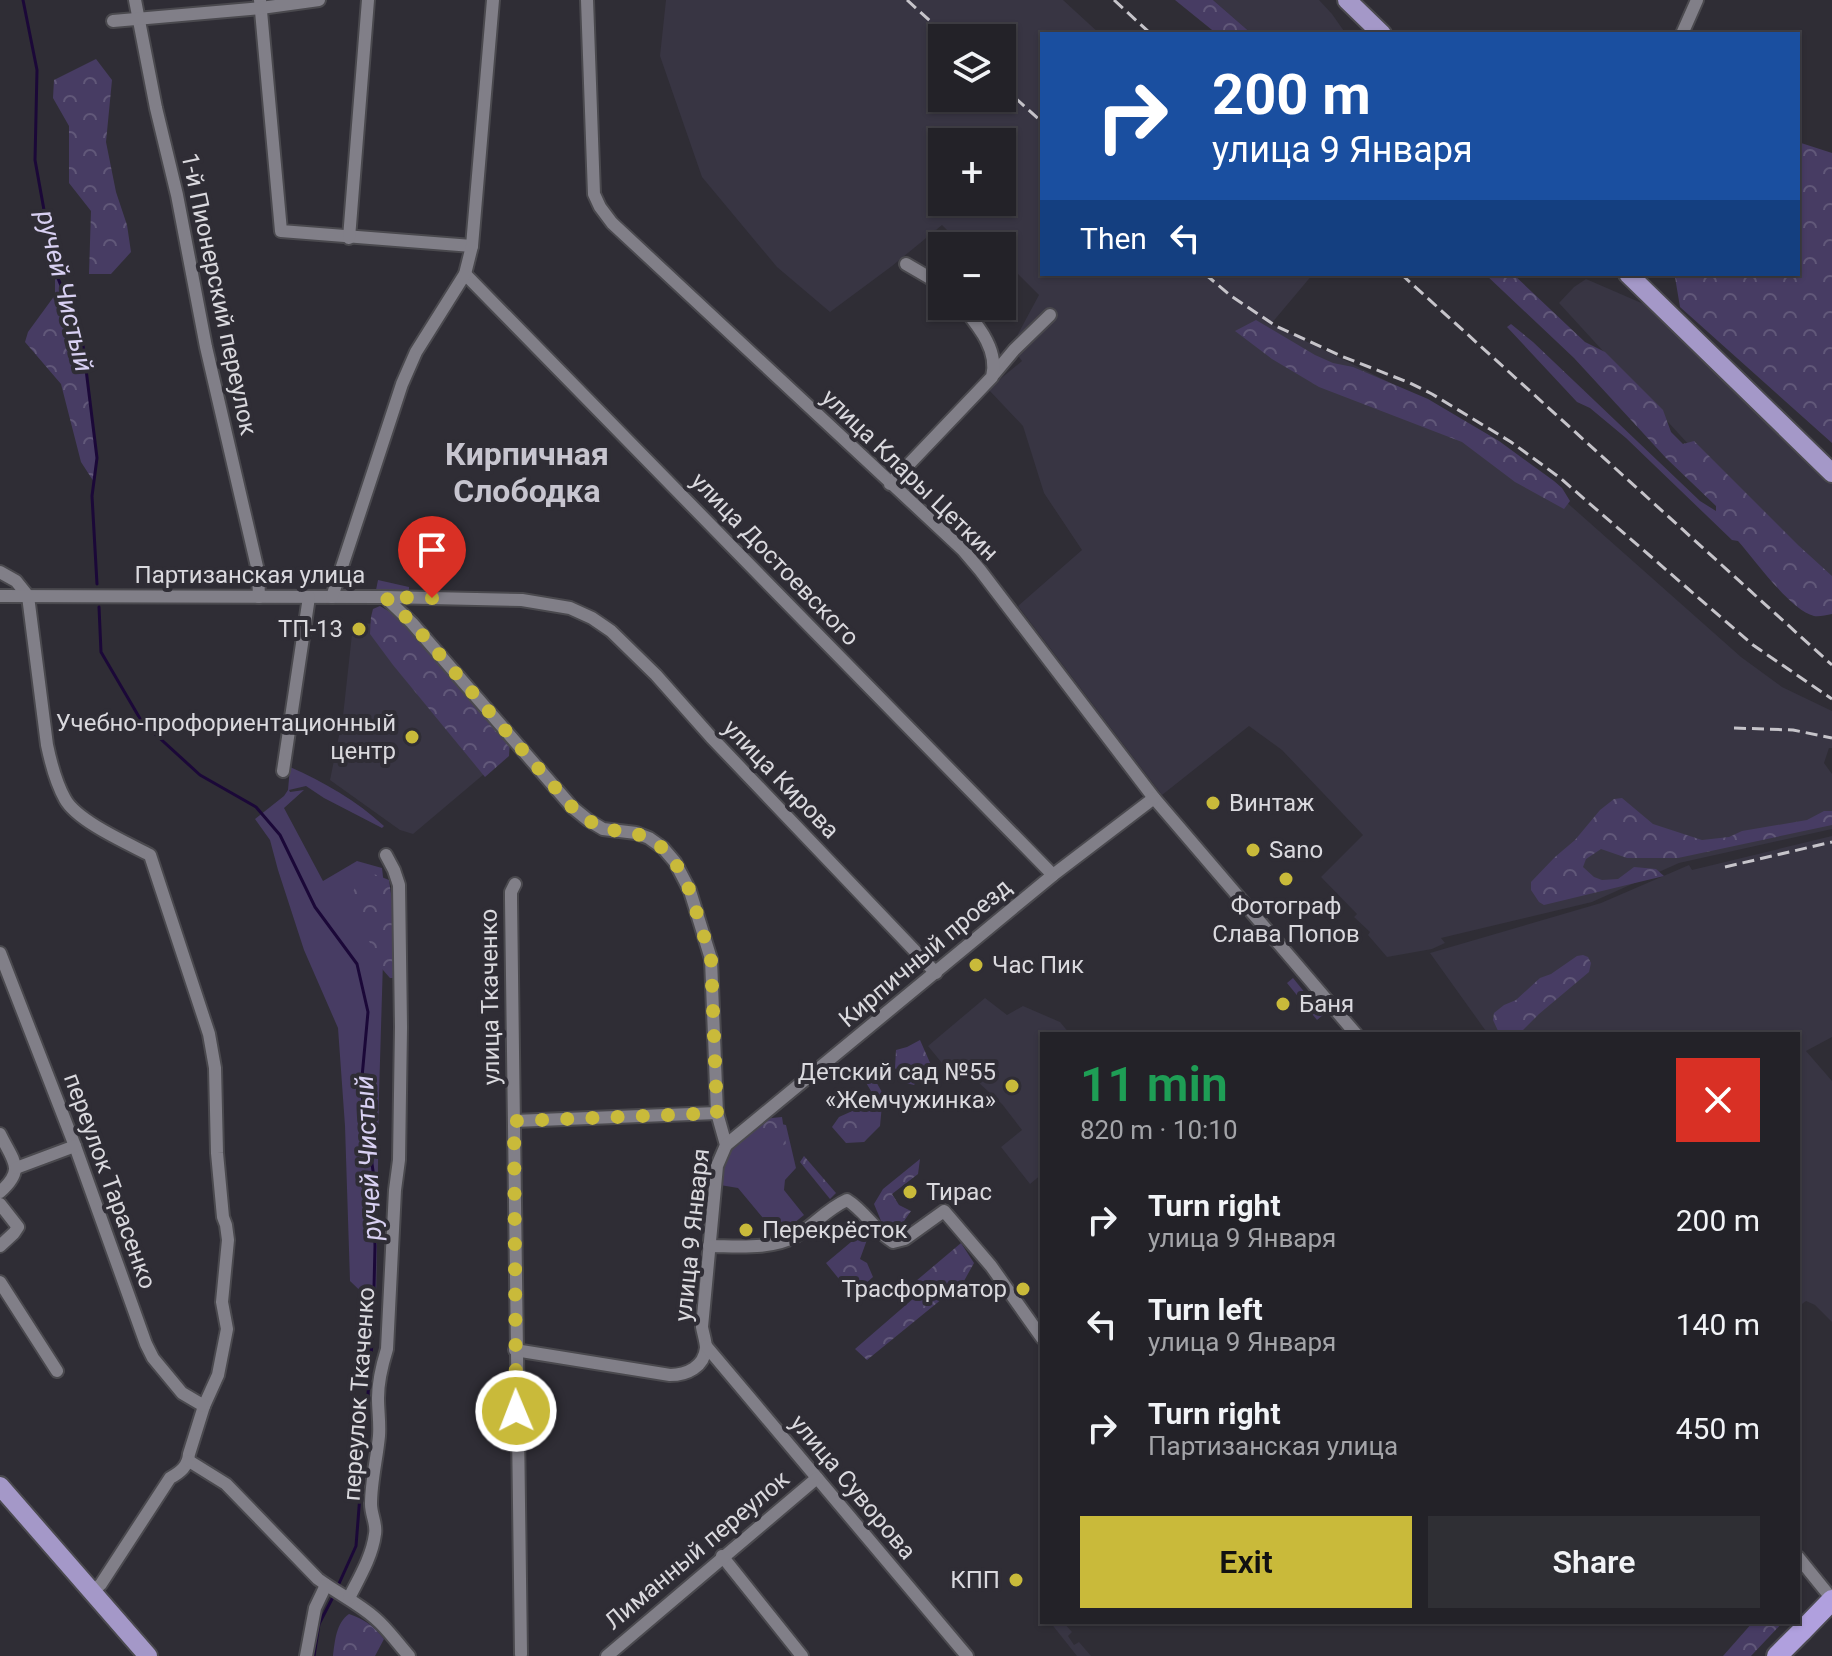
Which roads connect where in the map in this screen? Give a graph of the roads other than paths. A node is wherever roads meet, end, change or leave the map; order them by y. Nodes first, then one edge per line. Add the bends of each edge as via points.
1 (135, 0) edge
2 (319, 0) edge
3 (368, 0) edge
4 (493, 0) edge
5 (587, 0) edge
6 (1347, 0) edge
7 (1697, 0) edge
8 (261, 4) edge
9 (138, 18) junction
10 (113, 21) dead end
11 (1380, 32) edge
12 (1683, 32) edge
13 (349, 238) junction
14 (472, 246) junction
15 (906, 264) dead end
16 (465, 274) junction
17 (1630, 276) edge
18 (928, 277) edge
19 (1050, 315) dead end
20 (972, 320) edge
21 (992, 377) junction
22 (1832, 473) edge
23 (890, 484) junction
24 (0, 572) edge
25 (0, 596) edge
26 (28, 596) junction
27 (259, 597) junction
28 (309, 597) junction
29 (332, 597) junction
30 (385, 597) junction
31 (592, 618) joint
32 (283, 771) dead end
33 (1154, 798) junction
34 (386, 855) dead end
35 (1053, 875) junction
36 (515, 884) dead end
37 (0, 953) edge
38 (936, 973) junction
39 (1354, 1032) edge
40 (717, 1113) junction
41 (514, 1121) junction
42 (0, 1134) edge
43 (726, 1145) junction
44 (75, 1146) junction
45 (16, 1168) junction
46 (0, 1192) edge
47 (0, 1204) edge
48 (0, 1246) edge
49 (709, 1246) junction
50 (0, 1282) edge
51 (1040, 1335) edge
52 (706, 1346) junction
53 (515, 1350) junction
54 (57, 1371) dead end
55 (204, 1406) junction
56 (189, 1461) junction
57 (817, 1478) junction
58 (0, 1487) edge
59 (722, 1556) junction
60 (1800, 1560) edge
61 (328, 1586) junction
62 (92, 1592) junction
63 (347, 1597) junction
64 (1832, 1600) edge
65 (521, 1654) edge
66 (964, 1655) edge
67 (148, 1656) edge
68 (306, 1656) edge
69 (409, 1656) edge
70 (607, 1656) edge
71 (802, 1656) edge
72 (1777, 1656) edge

1 - 9 street, 1-й Пионерский переулок
2 - 8 street
3 - 13 street
4 - 14 street
5 - 23 street, улица Клары Цеткин via 594,194 600,207
6 - 11 main road
7 - 12 street
8 - 9 street
8 - 13 street via 281,231
9 - 10 street
9 - 27 street, 1-й Пионерский переулок via 258,571
13 - 14 street
14 - 16 street
15 - 18 street
16 - 29 street via 402,384
16 - 35 street, улица Достоевского
17 - 22 main road
19 - 21 street
20 - 21 street via 993,355
21 - 23 street
23 - 33 street, улица Клары Цеткин via 980,570
24 - 26 street
25 - 26 street, Партизанская улица
26 - 27 street, Партизанская улица
26 - 55 street via 47,745 59,786 72,809 150,855 209,1034 228,1240 222,1302 227,1329 218,1375
27 - 28 street, Партизанская улица
28 - 29 street, Партизанская улица
28 - 32 street
29 - 30 street, Партизанская улица
30 - 31 street, Партизанская улица via 522,600 570,608
30 - 40 street, улица 9 Января via 572,807 603,829 649,838 675,862 711,959
31 - 38 street, улица Кирова via 656,675
33 - 35 street, Кирпичный проезд
33 - 39 street, улица Клары Цеткин
34 - 63 street, переулок Ткаченко via 399,885 399,1160 371,1501 376,1529 366,1563
35 - 38 street, Кирпичный проезд
36 - 41 street, улица Ткаченко
37 - 44 street, переулок Тарасенко
38 - 43 street, Кирпичный проезд
40 - 41 street, улица 9 Января
40 - 43 street, улица 9 Января
41 - 53 street, улица Ткаченко
42 - 45 street
43 - 49 street, улица 9 Января via 717,1166
44 - 45 street
44 - 55 street, переулок Тарасенко via 146,1344 182,1393
45 - 46 street
47 - 48 street via 18,1227
49 - 51 street via 778,1243 847,1200 893,1242 944,1211
49 - 52 street, улица 9 Января via 702,1327
50 - 54 street
52 - 53 street, улица 9 Января via 701,1362 682,1375
52 - 57 street, улица Суворова
53 - 65 street, улица Ткаченко
55 - 56 street
56 - 61 street via 226,1484
56 - 62 street via 170,1478
57 - 59 street, Лиманный переулок
57 - 66 street, улица Суворова
58 - 62 main road
59 - 70 street, Лиманный переулок
59 - 71 street
60 - 64 street
61 - 63 street
61 - 68 street via 315,1608
62 - 67 main road
63 - 69 street via 377,1620
64 - 72 highway

